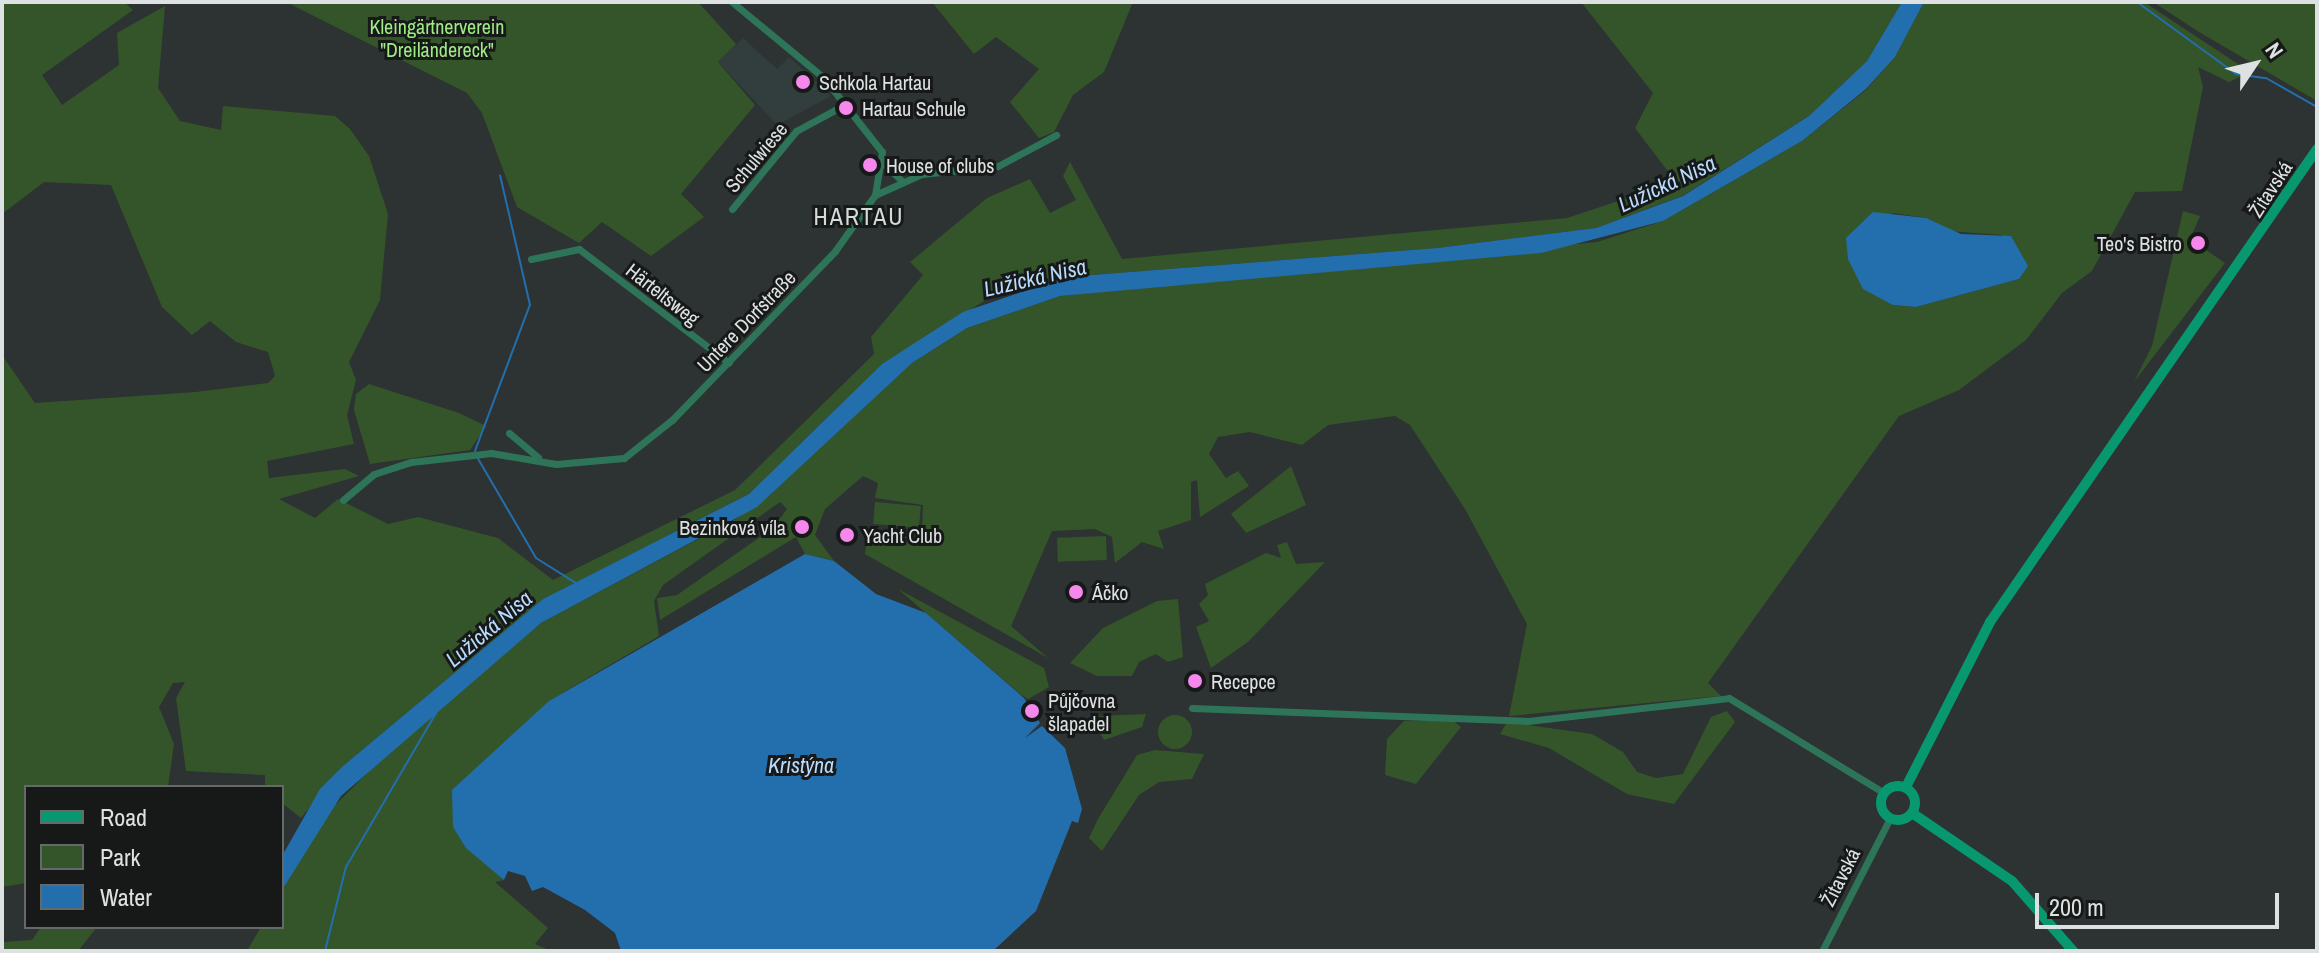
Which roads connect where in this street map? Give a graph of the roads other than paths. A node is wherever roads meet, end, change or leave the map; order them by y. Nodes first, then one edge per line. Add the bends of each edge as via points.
1 (732, 2) edge
2 (846, 104) junction
3 (1056, 135) dead end
4 (2317, 149) edge
5 (885, 165) junction
6 (902, 181) junction
7 (875, 195) junction
8 (732, 209) dead end
9 (531, 259) dead end
10 (729, 363) junction
11 (509, 433) dead end
12 (538, 457) junction
13 (343, 500) dead end
14 (1192, 708) dead end
15 (1906, 787) junction
16 (1884, 793) junction
17 (1912, 813) junction
18 (1890, 818) junction
19 (1822, 951) edge
20 (2073, 951) edge

1 - 2 street
2 - 5 street
2 - 8 street, Schulwiese via 796,131
3 - 6 street via 984,171
4 - 15 main road, Žitavská via 1990,622
5 - 6 street
5 - 7 street, Untere Dorfstraße
6 - 7 street
7 - 10 street, Untere Dorfstraße via 835,251
9 - 10 street, Härteltsweg via 579,249
10 - 12 street, Untere Dorfstraße via 624,458 596,465
11 - 12 street
12 - 13 street, Untere Dorfstraße via 476,455 397,464 374,474
14 - 16 street via 1528,721 1729,698
15 - 16 main road
15 - 17 main road via 1915,798
16 - 18 main road via 1881,807
17 - 18 main road
17 - 20 main road via 2012,881
18 - 19 street, Žitavská

